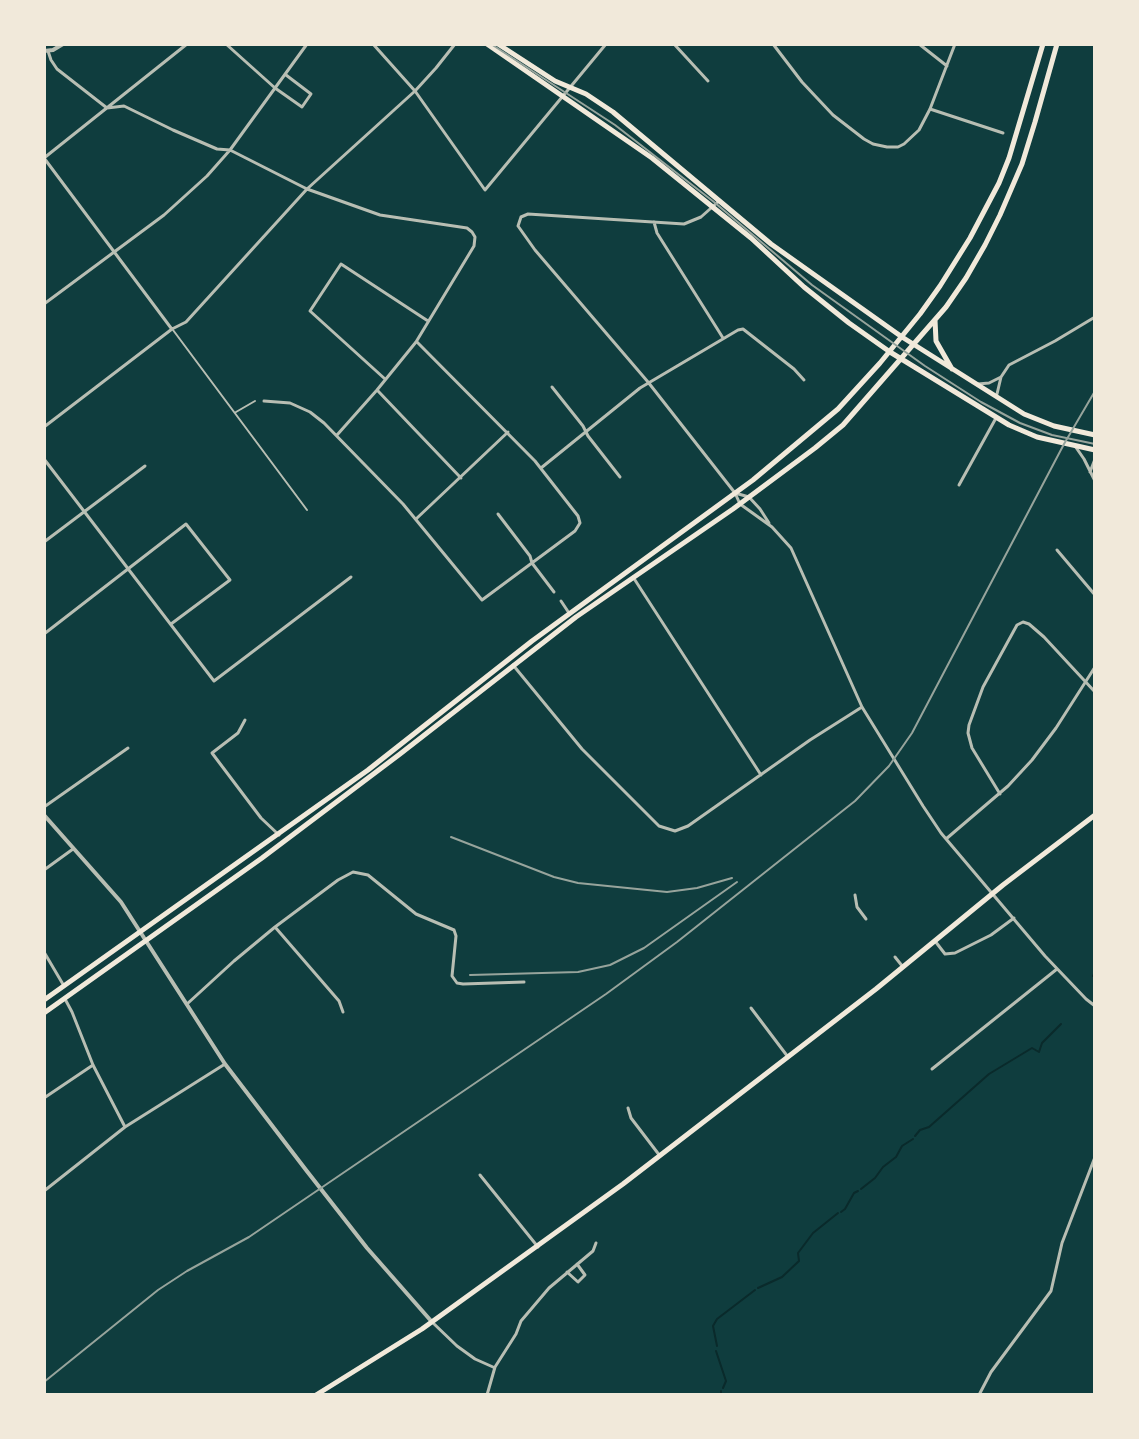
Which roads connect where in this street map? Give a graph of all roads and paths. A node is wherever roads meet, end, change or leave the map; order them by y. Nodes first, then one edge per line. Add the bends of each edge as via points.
1 (63, 44) edge
2 (187, 44) edge
3 (226, 44) edge
4 (307, 44) edge
5 (373, 44) edge
6 (455, 44) edge
7 (487, 44) edge
8 (498, 44) edge
9 (606, 44) edge
10 (674, 44) edge
11 (773, 44) edge
12 (919, 44) edge
13 (955, 44) edge
14 (1043, 44) edge
15 (1057, 44) edge
16 (46, 51) edge
17 (947, 66) junction
18 (286, 75) junction
19 (708, 81) dead end
20 (275, 88) junction
21 (570, 88) junction
22 (415, 91) junction
23 (562, 97) junction
24 (107, 108) junction
25 (930, 109) junction
26 (1003, 133) dead end
27 (230, 150) junction
28 (44, 158) edge
29 (307, 189) junction
30 (719, 201) junction
31 (713, 207) junction
32 (654, 222) junction
33 (113, 253) junction
34 (44, 304) edge
35 (1095, 317) edge
36 (935, 320) junction
37 (428, 321) junction
38 (172, 329) junction
39 (902, 337) junction
40 (723, 339) junction
41 (416, 342) junction
42 (914, 345) junction
43 (890, 352) junction
44 (902, 359) junction
45 (953, 370) junction
46 (1001, 377) junction
47 (386, 380) junction
48 (804, 380) dead end
49 (648, 382) junction
50 (976, 384) junction
51 (552, 387) dead end
52 (377, 390) junction
53 (997, 398) junction
54 (255, 401) dead end
55 (264, 401) dead end
56 (235, 412) junction
57 (996, 418) junction
58 (44, 427) edge
59 (586, 431) junction
60 (508, 432) junction
61 (337, 435) junction
62 (1095, 435) edge
63 (1075, 446) junction
64 (1095, 450) edge
65 (44, 459) edge
66 (1095, 459) edge
67 (145, 466) dead end
68 (541, 468) junction
69 (1090, 472) junction
70 (620, 477) dead end
71 (461, 478) junction
72 (1095, 481) edge
73 (959, 485) dead end
74 (735, 493) junction
75 (749, 497) junction
76 (740, 504) junction
77 (307, 510) dead end
78 (85, 511) junction
79 (498, 514) dead end
80 (416, 519) junction
81 (772, 527) junction
82 (44, 542) edge
83 (1057, 550) dead end
84 (532, 563) junction
85 (128, 569) junction
86 (351, 577) dead end
87 (633, 577) junction
88 (554, 592) dead end
89 (1095, 595) edge
90 (561, 601) dead end
91 (569, 613) junction
92 (171, 624) junction
93 (44, 634) edge
94 (513, 665) junction
95 (1095, 667) edge
96 (1086, 681) junction
97 (1095, 692) edge
98 (862, 707) junction
99 (245, 720) dead end
100 (128, 748) dead end
101 (761, 775) junction
102 (1000, 794) junction
103 (44, 807) edge
104 (44, 815) edge
105 (1095, 815) edge
106 (279, 835) junction
107 (946, 839) junction
108 (74, 848) junction
109 (44, 870) edge
110 (993, 894) junction
111 (855, 895) dead end
112 (1014, 918) junction
113 (866, 919) dead end
114 (275, 927) junction
115 (141, 932) junction
116 (147, 941) junction
117 (935, 941) junction
118 (44, 952) edge
119 (895, 957) dead end
120 (903, 967) junction
121 (1057, 969) junction
122 (524, 982) dead end
123 (64, 986) junction
124 (65, 999) junction
125 (44, 1000) edge
126 (187, 1004) junction
127 (1095, 1006) edge
128 (751, 1008) dead end
129 (343, 1012) dead end
130 (44, 1013) edge
131 (788, 1057) junction
132 (225, 1064) junction
133 (93, 1065) junction
134 (932, 1069) dead end
135 (44, 1098) edge
136 (628, 1108) dead end
137 (125, 1127) junction
138 (660, 1156) junction
139 (1095, 1157) edge
140 (480, 1175) dead end
141 (44, 1191) edge
142 (596, 1243) dead end
143 (538, 1247) junction
144 (577, 1264) junction
145 (567, 1272) junction
146 (432, 1322) junction
147 (495, 1367) junction
148 (316, 1395) edge
149 (487, 1395) edge
150 (979, 1395) edge

1 - 16 street
2 - 24 street
3 - 20 street
4 - 18 street
5 - 22 street
6 - 22 street
7 - 23 main road
8 - 21 main road
9 - 21 street
10 - 19 street
11 - 25 street via 833,115 873,144 904,144
12 - 17 street
13 - 17 street
14 - 39 main road via 999,183 950,271
15 - 36 main road via 1011,191 975,264
16 - 24 street via 57,69
17 - 25 street
18 - 20 street
18 - 20 street via 311,94 302,107
20 - 27 street
21 - 23 street
21 - 30 main road via 619,117
22 - 23 street via 485,190
22 - 29 street
23 - 31 main road via 648,154
24 - 27 street via 124,106 217,149
24 - 28 street
25 - 26 street
27 - 29 street
27 - 33 street via 183,200
28 - 33 street
29 - 37 street via 380,215 472,232 474,246
29 - 38 street via 186,322
30 - 31 street
30 - 39 main road
31 - 32 street via 684,224
31 - 43 main road via 819,300
32 - 40 street
32 - 49 street via 528,214 518,226
33 - 34 street
33 - 38 street
35 - 46 street via 1009,365
36 - 42 main road
36 - 45 main road via 936,341
37 - 41 street
37 - 47 street via 341,264 310,311
38 - 56 lane
38 - 58 street
39 - 42 main road
39 - 43 main road
40 - 48 street via 743,329
40 - 49 street
41 - 47 street
41 - 60 street
42 - 44 main road
42 - 45 main road
43 - 44 main road
43 - 74 main road via 830,417
44 - 57 main road
44 - 75 main road via 836,432
45 - 50 main road
46 - 50 street
46 - 53 street
47 - 52 street
49 - 59 street
49 - 74 street
50 - 53 main road
51 - 59 street
52 - 61 street
52 - 71 street
53 - 62 main road via 1042,422
54 - 56 lane
55 - 61 street via 300,407
56 - 77 lane
57 - 63 main road via 1037,437
57 - 73 street
59 - 68 street
59 - 70 street
60 - 68 street
60 - 71 street
61 - 80 street
63 - 64 main road
63 - 69 street
65 - 78 street
66 - 69 street
67 - 78 street
68 - 84 street via 580,523
69 - 72 street
71 - 80 street
74 - 75 street
74 - 76 street
74 - 91 main road
75 - 76 main road
75 - 81 street
76 - 81 street
76 - 87 main road
78 - 82 street
78 - 85 street
79 - 84 street
80 - 84 street via 482,600
81 - 98 street via 795,556
83 - 89 street
84 - 88 street
85 - 92 street
85 - 92 street via 186,524 195,535 230,580
85 - 93 street
86 - 92 street via 214,681
87 - 94 main road
87 - 101 street
90 - 91 street
91 - 106 main road
94 - 101 street via 582,749 663,828 682,830
94 - 116 main road
95 - 96 street
96 - 97 street
96 - 102 street via 1044,745
96 - 102 street via 1029,624 1017,625 983,687 968,733
98 - 101 street
98 - 107 street
99 - 106 street via 238,733 212,753
100 - 103 street
102 - 107 street
104 - 108 street
105 - 110 main road
106 - 115 main road
107 - 110 street
108 - 109 street
108 - 115 street
110 - 112 street
110 - 117 main road
111 - 113 street
112 - 117 street via 955,953 945,954
112 - 121 street
114 - 122 street via 344,876 364,873 416,914 454,930 452,976 457,983
114 - 126 street
114 - 129 street
115 - 116 street
115 - 123 main road
116 - 124 main road
116 - 126 street
117 - 120 main road
118 - 123 street
119 - 120 street
120 - 131 main road
121 - 127 street
121 - 134 street
123 - 125 main road
124 - 130 main road
124 - 133 street
126 - 132 street
128 - 131 street
131 - 138 main road
132 - 137 street
132 - 146 street via 336,1210
133 - 135 street
133 - 137 street
136 - 138 street
137 - 141 street
138 - 143 main road
139 - 150 street via 1062,1243 1051,1291
140 - 143 street
142 - 144 street
143 - 146 main road
144 - 145 street
144 - 145 street via 585,1275 578,1282
145 - 147 street via 521,1321
146 - 147 street via 475,1359
146 - 148 main road
147 - 149 street

